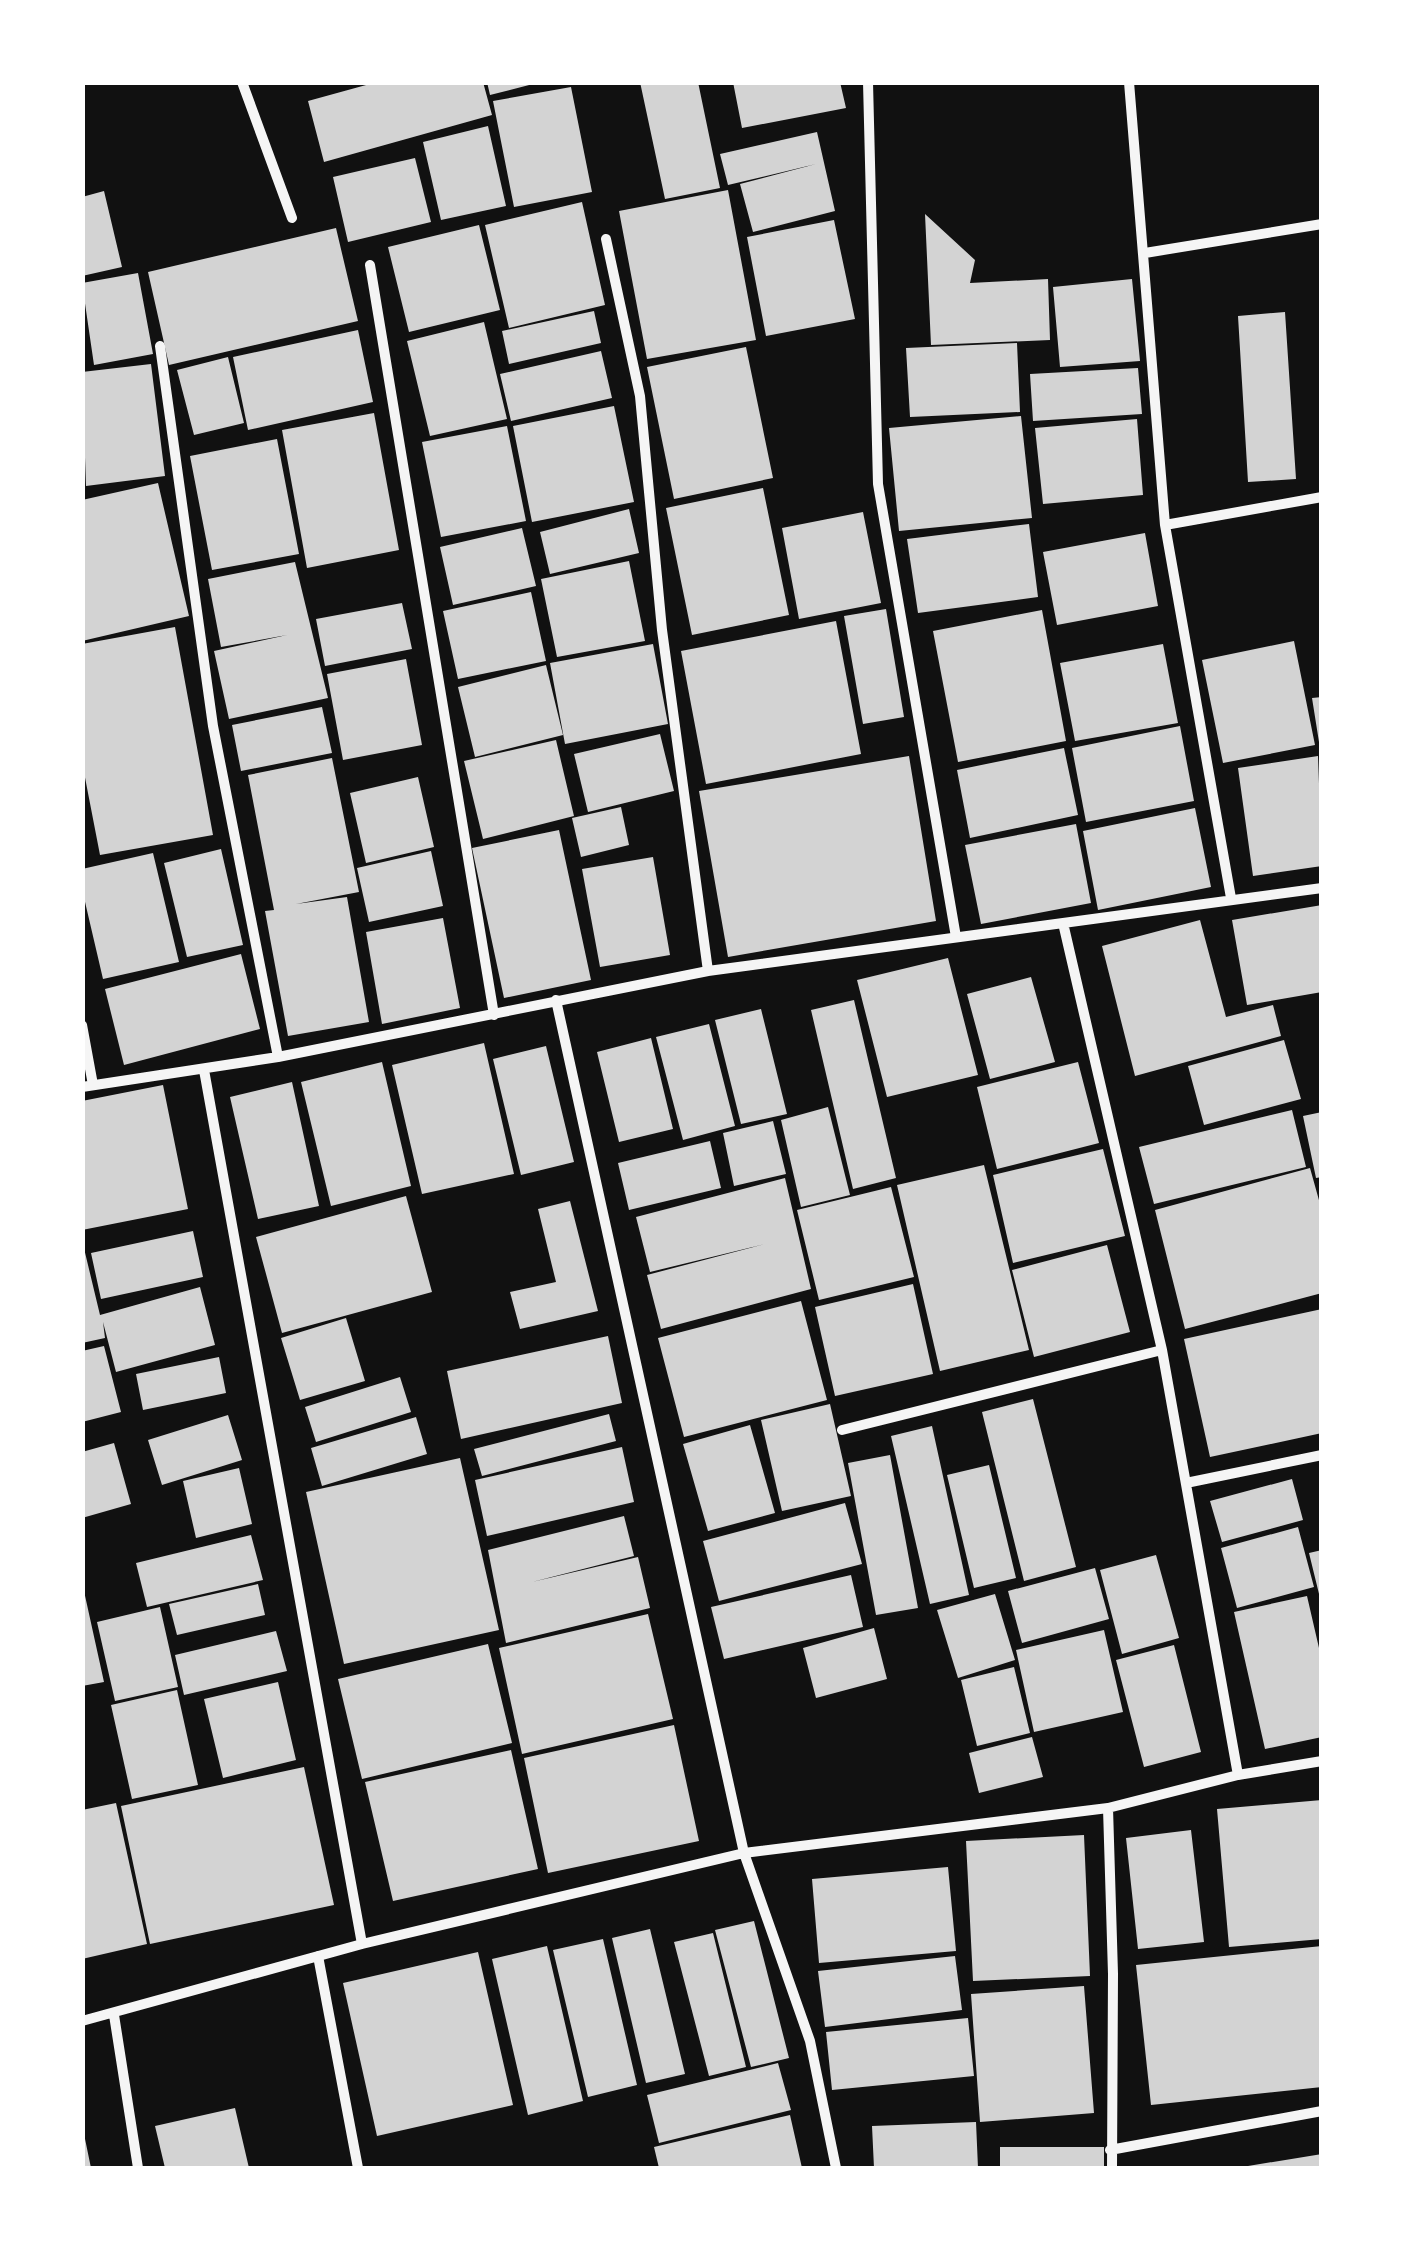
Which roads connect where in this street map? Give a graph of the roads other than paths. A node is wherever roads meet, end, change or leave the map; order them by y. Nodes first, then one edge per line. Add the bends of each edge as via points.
1 (242, 82) edge
2 (868, 82) edge
3 (1129, 82) edge
4 (292, 218) dead end
5 (1322, 224) edge
6 (606, 238) dead end
7 (1146, 252) junction
8 (370, 264) dead end
9 (160, 346) dead end
10 (1322, 497) edge
11 (1165, 526) junction
12 (1322, 888) edge
13 (1232, 898) junction
14 (1063, 924) junction
15 (956, 937) junction
16 (708, 971) junction
17 (556, 1000) junction
18 (494, 1015) junction
19 (82, 1025) edge
20 (278, 1057) junction
21 (204, 1070) junction
22 (88, 1086) edge
23 (1162, 1350) junction
24 (842, 1430) dead end
25 (1322, 1456) edge
26 (1186, 1484) junction
27 (1322, 1761) edge
28 (1238, 1775) junction
29 (1108, 1808) junction
30 (744, 1854) junction
31 (362, 1944) junction
32 (318, 1956) junction
33 (114, 2015) junction
34 (82, 2021) edge
35 (1322, 2110) edge
36 (1110, 2150) junction
37 (138, 2168) edge
38 (358, 2168) edge
39 (836, 2168) edge
40 (1112, 2168) edge

1 - 4 street
2 - 15 street via 878,484
3 - 7 street
5 - 7 street
6 - 16 street via 640,396 662,630
7 - 11 street
8 - 18 street
9 - 20 street via 214,726
10 - 11 street
11 - 13 street
12 - 13 street
13 - 14 street
14 - 15 street
14 - 23 street
15 - 16 street
16 - 17 street
17 - 18 street
17 - 30 street
18 - 20 street
19 - 22 street
20 - 21 street
21 - 22 street
21 - 31 street
23 - 24 street
23 - 26 street
25 - 26 street
26 - 28 street
27 - 28 street
28 - 29 street
29 - 30 street
29 - 36 street
30 - 31 street
30 - 39 street via 810,2040
31 - 32 street
32 - 33 street
32 - 38 street
33 - 34 street
33 - 37 street
35 - 36 street
36 - 40 street

